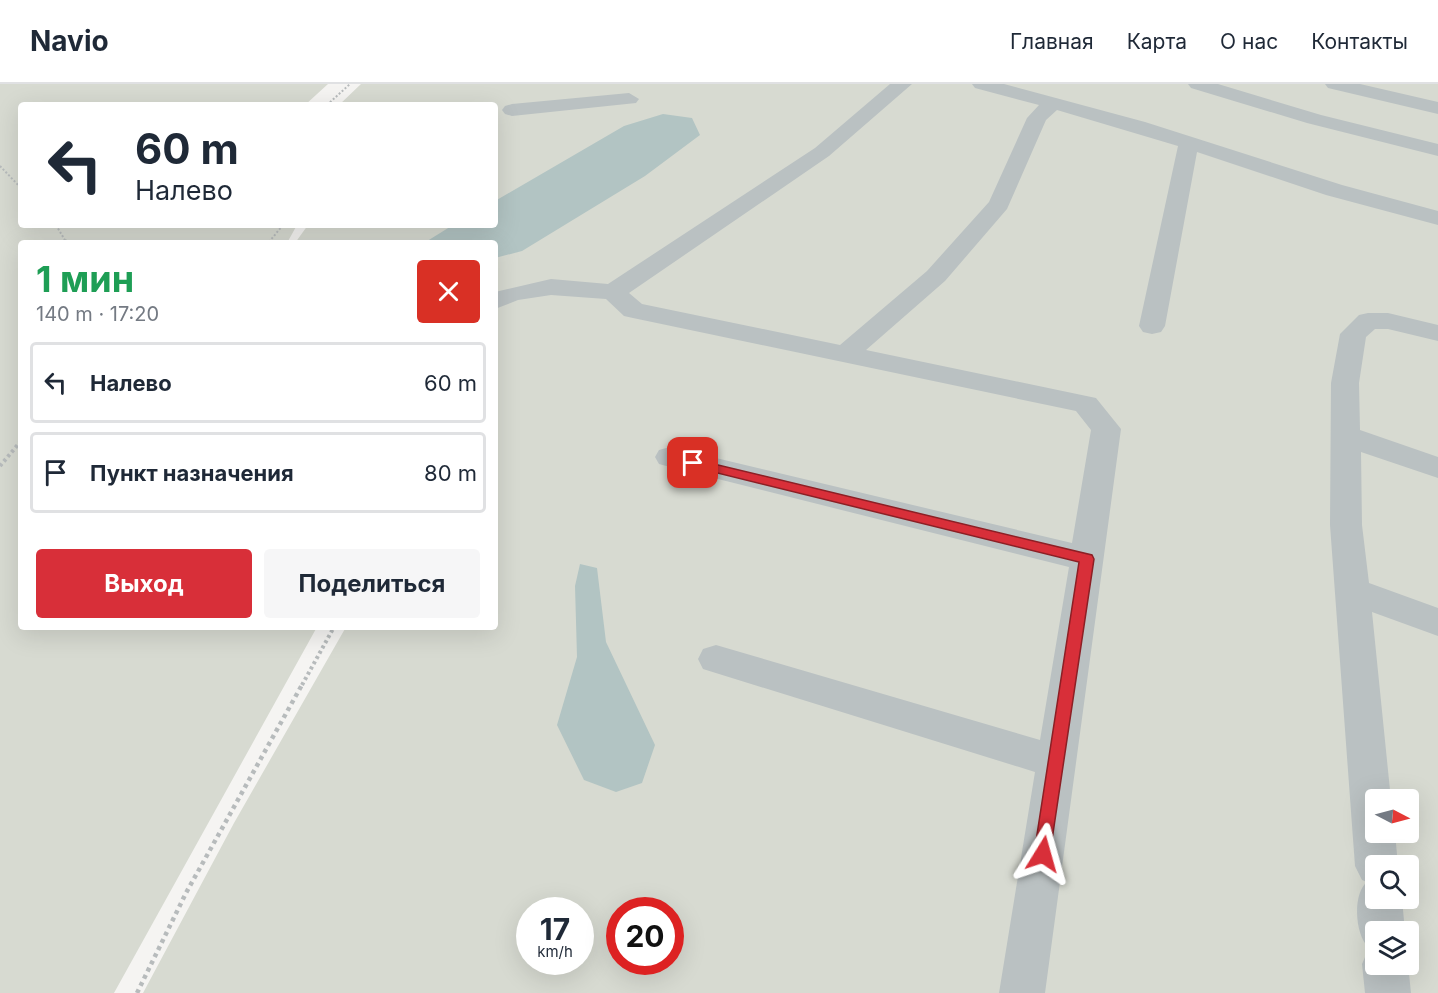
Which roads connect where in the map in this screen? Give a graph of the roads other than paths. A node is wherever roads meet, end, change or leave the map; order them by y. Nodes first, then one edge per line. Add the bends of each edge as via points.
1 (902, 84) edge
2 (982, 84) edge
3 (1198, 84) edge
4 (1335, 84) edge
5 (525, 92) dead end
6 (629, 99) dead end
7 (1053, 103) junction
8 (1438, 108) edge
9 (1189, 142) junction
10 (1438, 150) edge
11 (1438, 218) edge
12 (613, 292) junction
13 (498, 300) edge
14 (1152, 326) dead end
15 (1438, 333) edge
16 (845, 354) junction
17 (1346, 436) junction
18 (670, 458) dead end
19 (1438, 468) edge
20 (1087, 559) junction
21 (1352, 591) junction
22 (1438, 622) edge
23 (716, 659) dead end
24 (1056, 762) junction
25 (1376, 855) edge
26 (1386, 975) edge
27 (1022, 993) edge
28 (1388, 993) edge

1 - 12 lane via 822,152
2 - 7 lane
3 - 10 lane
4 - 8 lane
5 - 6 lane via 506,116
7 - 9 lane
7 - 16 lane via 1036,118 999,204 936,276
9 - 11 lane via 1334,190
9 - 14 lane
12 - 13 lane via 551,287
12 - 16 lane via 633,310
15 - 17 lane via 1388,321 1368,321 1353,334 1345,383
16 - 20 lane via 1086,404 1106,429
17 - 19 lane
17 - 21 lane via 1346,525
18 - 20 lane
20 - 24 lane
21 - 22 lane
21 - 25 lane
23 - 24 lane
24 - 27 lane
26 - 28 lane

